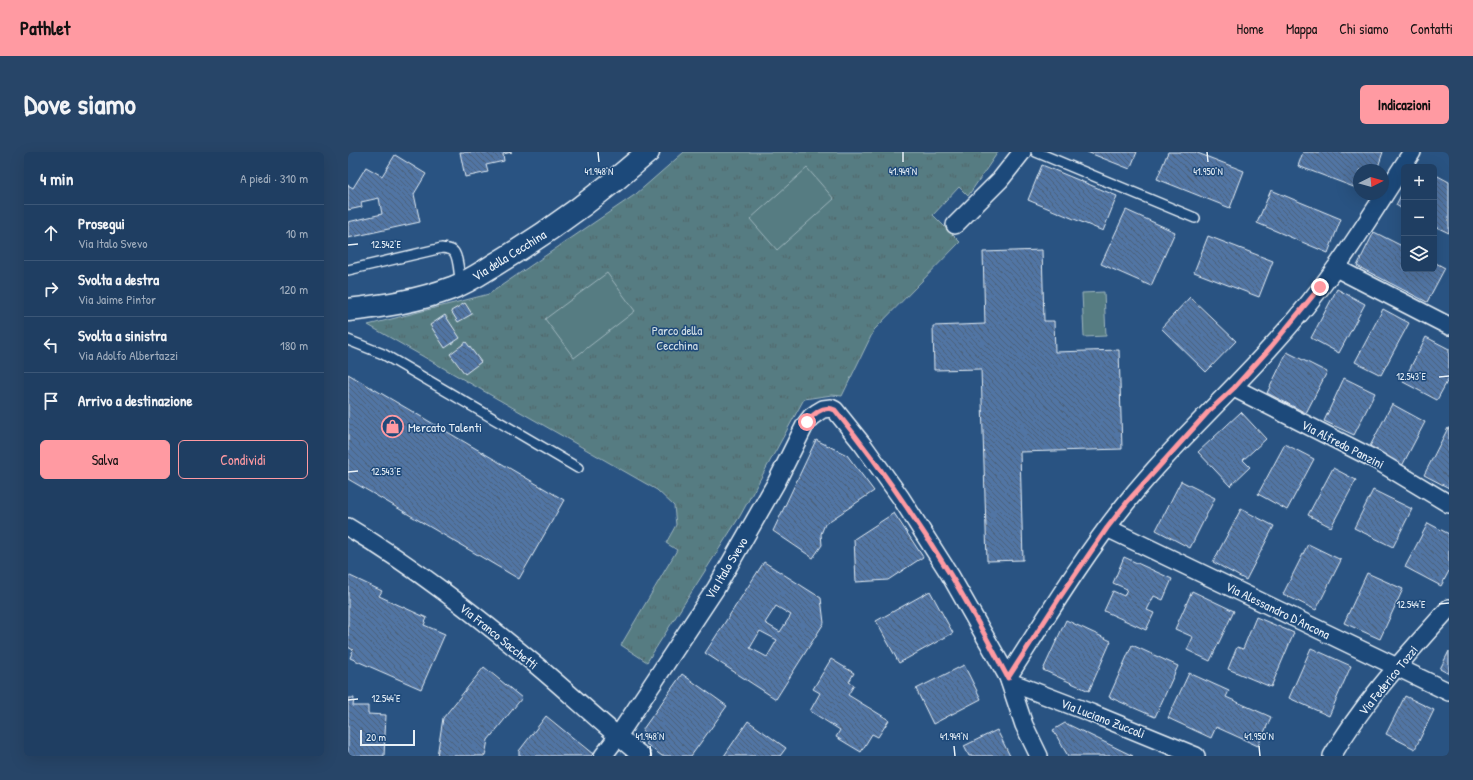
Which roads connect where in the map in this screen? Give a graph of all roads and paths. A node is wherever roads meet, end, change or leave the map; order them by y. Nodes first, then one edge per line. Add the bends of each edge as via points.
1 (648, 152) edge
2 (1022, 152) edge
3 (1036, 152) edge
4 (1412, 152) edge
5 (1195, 218) dead end
6 (956, 225) dead end
7 (1336, 268) junction
8 (348, 270) edge
9 (461, 284) junction
10 (348, 310) edge
11 (1449, 326) edge
12 (348, 340) edge
13 (1234, 388) junction
14 (578, 468) dead end
15 (1449, 504) edge
16 (348, 527) edge
17 (1107, 528) junction
18 (1449, 608) edge
19 (1397, 666) junction
20 (1009, 680) junction
21 (1449, 692) edge
22 (618, 736) junction
23 (603, 756) edge
24 (642, 756) edge
25 (1039, 756) edge
26 (1196, 756) edge
27 (1332, 756) edge

1 - 9 street, Via della Cecchina via 550,229
2 - 6 street via 1000,180
3 - 5 lane
4 - 7 street
7 - 11 street
7 - 13 street
8 - 9 lane via 442,248 454,252
9 - 10 street, Via della Cecchina via 436,294 403,302
12 - 14 lane via 383,354
13 - 15 street, Via Alfredo Panzini via 1376,460
13 - 17 street via 1202,418
16 - 22 street, Via Franco Sacchetti via 430,580 530,660
17 - 19 street, Via Alessandro D'Ancona
17 - 20 street via 1060,597
18 - 19 street, Via Federico Tozzi
19 - 21 street, Via Alessandro D'Ancona
19 - 27 street, Via Federico Tozzi
20 - 22 street, Via Italo Svevo via 950,575 909,511 835,410 823,409 805,425 776,483 716,588
20 - 25 street via 1024,725
20 - 26 street, Via Luciano Zuccoli
22 - 23 street, Via Italo Svevo
22 - 24 street, Via Franco Sacchetti

